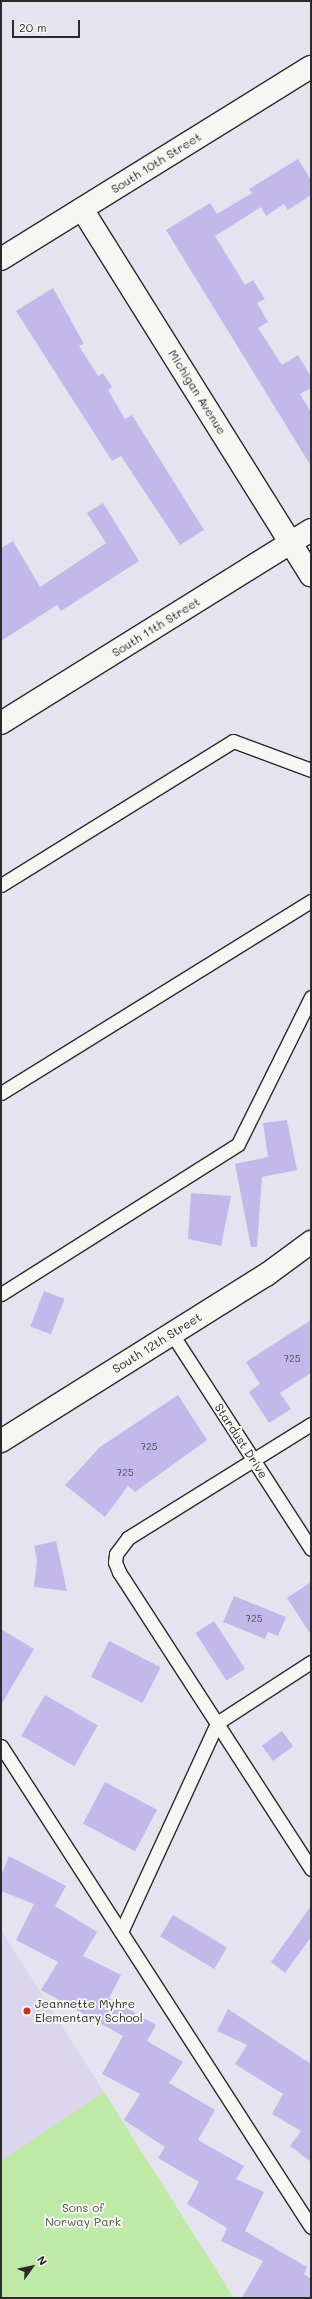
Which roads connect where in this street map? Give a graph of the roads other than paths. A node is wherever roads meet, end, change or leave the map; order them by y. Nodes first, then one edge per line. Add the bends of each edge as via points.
1 (311, 67) edge
2 (82, 209) junction
3 (1, 259) edge
4 (311, 530) edge
5 (291, 543) junction
6 (311, 575) edge
7 (1, 723) edge
8 (311, 770) edge
9 (1, 885) edge
10 (311, 900) edge
11 (311, 997) edge
12 (1, 1093) edge
13 (311, 1242) edge
14 (1, 1294) edge
15 (172, 1334) junction
16 (311, 1424) edge
17 (1, 1441) edge
18 (254, 1460) junction
19 (311, 1549) edge
20 (311, 1662) edge
21 (218, 1723) junction
22 (1, 1746) edge
23 (311, 1868) edge
24 (121, 1932) junction
25 (311, 2227) edge

1 - 2 street, South 10th Street
2 - 3 street, South 10th Street
2 - 5 street, Michigan Avenue
4 - 5 street, South 11th Street
5 - 6 street, Michigan Avenue
5 - 7 street, South 11th Street
8 - 9 lane via 233,741
10 - 12 lane
11 - 14 lane via 238,1144
13 - 15 street, South 12th Street via 266,1275
15 - 17 street, South 12th Street
15 - 18 lane, Stardust Drive
16 - 18 lane
18 - 19 lane, Stardust Drive
18 - 21 lane via 128,1538 116,1554 119,1572
20 - 21 lane
21 - 23 lane
21 - 24 lane
22 - 24 lane
24 - 25 lane

